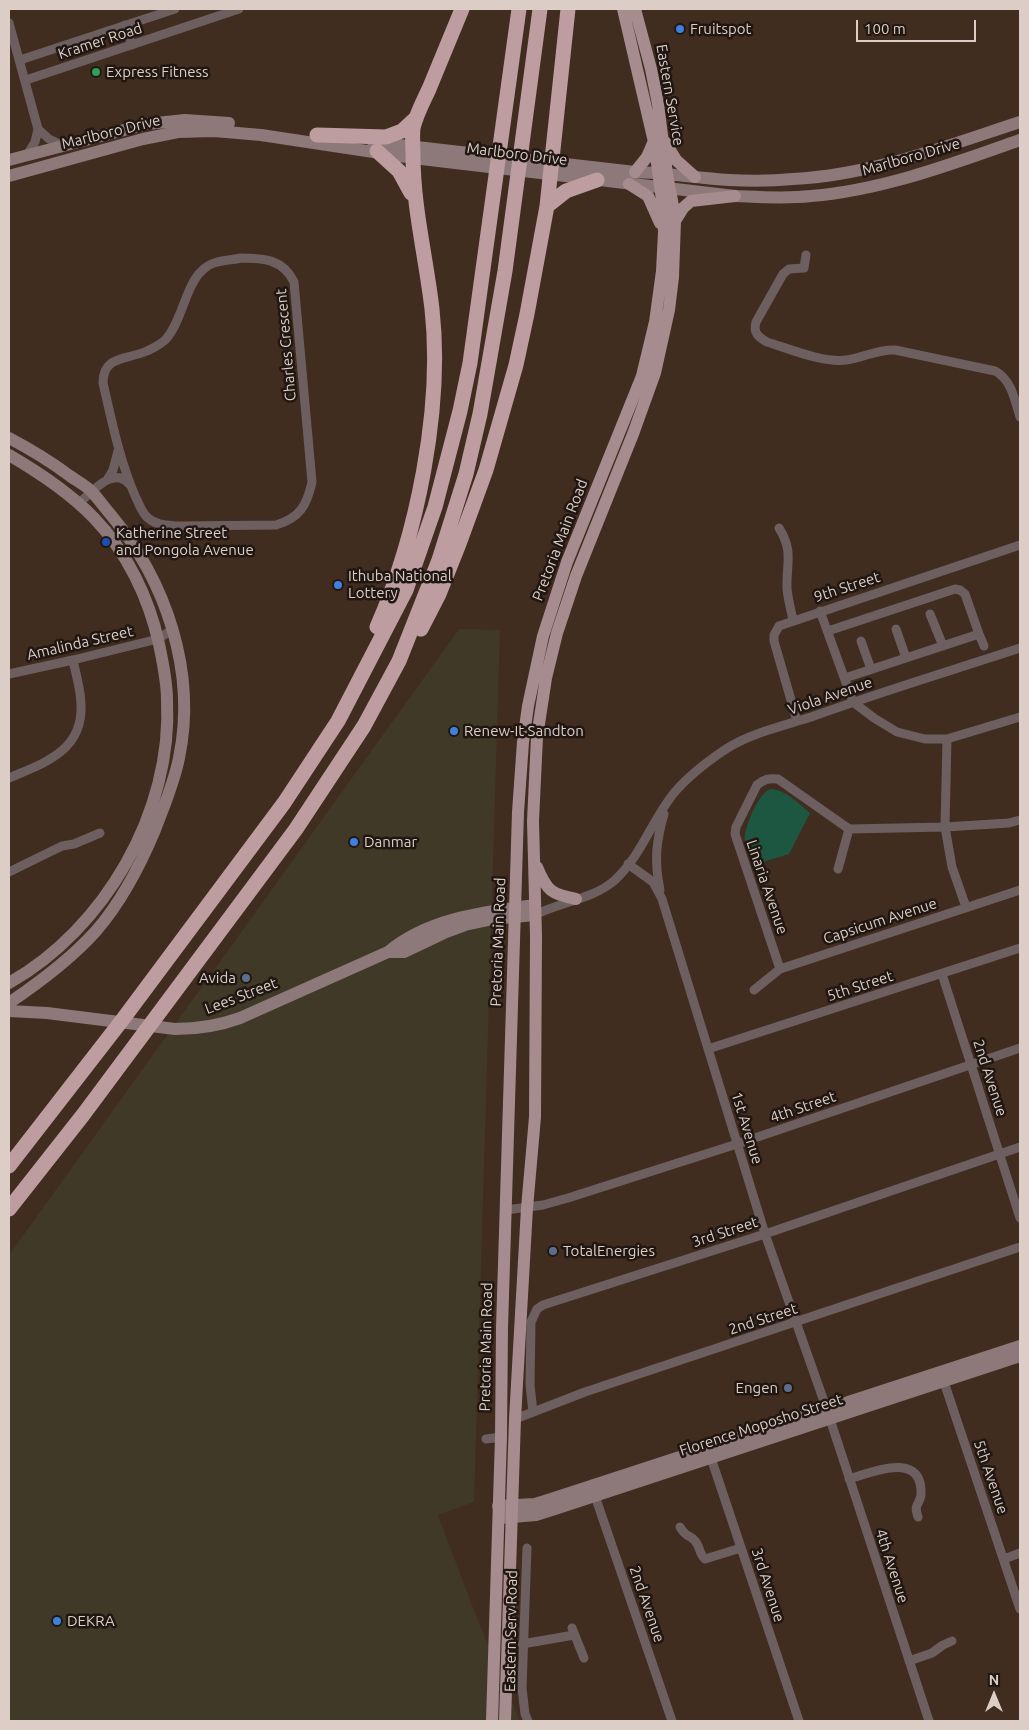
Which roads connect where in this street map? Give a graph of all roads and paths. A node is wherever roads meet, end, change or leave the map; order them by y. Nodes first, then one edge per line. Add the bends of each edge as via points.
1 (175, 9) edge
2 (239, 9) edge
3 (462, 9) edge
4 (519, 9) edge
5 (540, 9) edge
6 (568, 9) edge
7 (623, 9) edge
8 (635, 9) edge
9 (9, 23) edge
10 (125, 25) junction
11 (132, 45) junction
12 (20, 60) junction
13 (26, 80) junction
14 (418, 115) junction
15 (1020, 122) edge
16 (38, 129) junction
17 (317, 135) junction
18 (658, 139) junction
19 (1020, 140) edge
20 (62, 145) junction
21 (377, 151) junction
22 (413, 152) junction
23 (27, 155) junction
24 (9, 160) edge
25 (551, 168) junction
26 (662, 173) junction
27 (9, 176) edge
28 (695, 177) junction
29 (632, 178) junction
30 (597, 180) junction
31 (664, 187) junction
32 (735, 196) junction
33 (415, 204) junction
34 (547, 206) junction
35 (675, 221) junction
36 (664, 232) junction
37 (806, 255) dead end
38 (1020, 416) edge
39 (9, 438) edge
40 (118, 448) junction
41 (9, 455) edge
42 (108, 480) junction
43 (131, 486) junction
44 (92, 492) junction
45 (78, 504) junction
46 (779, 528) dead end
47 (1020, 545) edge
48 (820, 611) junction
49 (930, 614) dead end
50 (793, 620) junction
51 (173, 629) junction
52 (896, 629) dead end
53 (828, 631) junction
54 (979, 634) junction
55 (158, 639) junction
56 (861, 641) dead end
57 (942, 646) junction
58 (984, 646) dead end
59 (1020, 648) edge
60 (906, 658) junction
61 (73, 660) junction
62 (399, 661) junction
63 (871, 669) junction
64 (9, 674) edge
65 (362, 676) junction
66 (845, 678) junction
67 (853, 702) junction
68 (1020, 717) edge
69 (797, 722) junction
70 (947, 739) junction
71 (9, 778) edge
72 (668, 802) junction
73 (1020, 820) edge
74 (945, 827) junction
75 (849, 829) junction
76 (100, 833) dead end
77 (534, 858) junction
78 (628, 864) junction
79 (838, 870) dead end
80 (9, 872) edge
81 (1020, 890) edge
82 (576, 899) junction
83 (662, 899) junction
84 (966, 907) junction
85 (535, 910) junction
86 (516, 912) junction
87 (1020, 948) edge
88 (780, 969) junction
89 (942, 974) junction
90 (9, 983) edge
91 (754, 990) dead end
92 (9, 1003) edge
93 (9, 1011) edge
94 (1020, 1048) edge
95 (708, 1049) junction
96 (971, 1065) junction
97 (737, 1144) junction
98 (1020, 1147) edge
99 (1000, 1154) junction
100 (9, 1166) edge
101 (527, 1208) junction
102 (9, 1209) edge
103 (506, 1210) junction
104 (1020, 1218) edge
105 (765, 1234) junction
106 (1020, 1247) edge
107 (797, 1322) junction
108 (1020, 1346) edge
109 (1020, 1356) edge
110 (944, 1382) junction
111 (533, 1412) junction
112 (828, 1414) junction
113 (515, 1419) junction
114 (501, 1437) junction
115 (486, 1439) dead end
116 (712, 1458) junction
117 (849, 1479) junction
118 (595, 1496) junction
119 (512, 1511) junction
120 (498, 1512) junction
121 (918, 1517) dead end
122 (680, 1527) dead end
123 (527, 1548) dead end
124 (742, 1548) junction
125 (1020, 1553) edge
126 (1004, 1559) junction
127 (1020, 1609) edge
128 (952, 1641) dead end
129 (522, 1644) junction
130 (584, 1658) dead end
131 (909, 1661) junction
132 (527, 1718) edge
133 (492, 1721) edge
134 (505, 1721) edge
135 (672, 1721) edge
136 (799, 1721) edge
137 (929, 1721) edge

1 - 10 street, Kramer Road
2 - 11 street, Kramer Road
3 - 14 highway
4 - 65 highway via 470,363 460,412 435,506 406,590
5 - 62 highway via 494,342 480,414 440,560
6 - 25 highway
7 - 18 main road, Eastern Service
8 - 18 main road, Eastern Service via 651,69
9 - 12 street
10 - 11 street
10 - 12 street, Kramer Road
11 - 13 street, Kramer Road
12 - 13 street
13 - 16 street
14 - 17 highway via 402,131 386,137
14 - 22 highway
15 - 28 main road, Marlboro Drive via 911,157 849,172 760,181
16 - 20 street
16 - 23 street
17 - 20 main road, Marlboro Drive via 186,120 147,124
17 - 22 main road, Marlboro Drive
18 - 26 main road, Eastern Service
18 - 28 main road
18 - 29 main road
19 - 32 main road, Marlboro Drive via 950,164 852,191 771,198
20 - 23 main road, Marlboro Drive
21 - 22 main road, Marlboro Drive
21 - 27 main road, Marlboro Drive via 232,131 178,132
21 - 33 highway via 399,171
22 - 25 main road, Marlboro Drive
22 - 33 highway
23 - 24 main road, Marlboro Drive
25 - 29 main road, Marlboro Drive
25 - 30 main road, Marlboro Drive
25 - 34 highway
26 - 28 main road, Marlboro Drive
26 - 29 main road, Marlboro Drive
26 - 31 main road, Eastern Service
29 - 30 main road, Marlboro Drive
29 - 31 main road, Marlboro Drive
29 - 36 main road via 651,200
30 - 34 highway via 566,191
31 - 32 main road, Marlboro Drive
31 - 35 main road, Pretoria Main Road
31 - 36 main road, Pretoria Main Road
32 - 35 main road via 692,201
33 - 65 highway via 434,337 431,414 426,456 408,537 396,579 363,659
34 - 62 highway via 516,365 486,470 439,594 413,643
35 - 77 main road, Pretoria Main Road via 670,310 655,373 568,597 550,662 536,748
36 - 86 main road, Pretoria Main Road via 655,322 642,376 561,578 534,673 523,742
37 - 38 street via 804,268 783,274 756,322 759,337 798,352 837,360 895,350 1000,373 1011,388
39 - 44 main road
40 - 42 street, Charles Crescent via 114,470
40 - 43 street, Charles Crescent
40 - 43 street, Charles Crescent via 103,383 106,366 166,340 195,280 204,268 215,262 261,258 275,262 289,273 296,293 312,482 303,507 284,523 269,526 167,525 147,517
41 - 45 main road via 35,470
42 - 43 street via 121,478
42 - 44 street
44 - 45 street
44 - 51 main road via 137,549
45 - 55 main road via 101,526 132,570 151,612
46 - 50 street via 789,551 787,588
47 - 48 street, 9th Street
48 - 50 street, 9th Street
48 - 53 street
49 - 57 street
50 - 69 street, 9th Street via 779,626 774,642
51 - 55 street, Amalinda Street
51 - 92 main road via 185,703 180,756 148,845 134,876 97,930 53,972
52 - 60 street
53 - 54 street via 960,590 965,594
53 - 66 street
54 - 57 street
54 - 58 street
55 - 61 street, Amalinda Street
55 - 90 main road via 166,675 166,732 159,778 142,831 116,880 82,923 62,945
56 - 63 street
57 - 60 street
59 - 67 street, Viola Avenue
60 - 63 street
61 - 64 street, Amalinda Street
61 - 71 street via 81,707 75,737 56,756
62 - 102 highway via 364,726 296,829
63 - 66 street
65 - 100 highway via 338,721 284,803
66 - 67 street
67 - 69 street, Viola Avenue
67 - 70 street via 897,732
68 - 70 street
69 - 72 street, Viola Avenue via 728,748 697,770
70 - 74 street
72 - 78 street, Viola Avenue
72 - 83 street, Viola Avenue via 656,854
73 - 74 street
74 - 75 street
74 - 84 street via 952,867
75 - 79 street
75 - 88 street, Linaria Avenue via 778,779 771,778 757,785 736,827 735,834
76 - 80 street via 62,846
77 - 82 main road via 542,879 551,891
77 - 85 main road, Pretoria Main Road
78 - 82 street, Viola Avenue via 609,885
78 - 83 street, 1st Avenue via 653,882
81 - 84 street, Capsicum Avenue
82 - 85 street, Viola Avenue
83 - 95 street, 1st Avenue
84 - 88 street, Capsicum Avenue
85 - 86 main road, Lees Street
85 - 101 main road, Pretoria Main Road via 534,1117
86 - 93 main road, Lees Street via 474,914 446,922 400,942 388,952 240,1018 207,1027 174,1029
86 - 103 main road, Pretoria Main Road
87 - 89 street, 5th Street
88 - 91 street, Capsicum Avenue
89 - 95 street, 5th Street
89 - 96 street, 2nd Avenue
94 - 96 street, 4th Street
95 - 97 street, 1st Avenue
96 - 97 street, 4th Street
96 - 99 street, 2nd Avenue
97 - 101 street, 4th Street
97 - 105 street, 1st Avenue
98 - 99 street, 3rd Street
99 - 104 street, 2nd Avenue
99 - 105 street, 3rd Street
101 - 103 street, 4th Street
101 - 113 main road, Pretoria Main Road
103 - 114 main road, Pretoria Main Road
105 - 107 street, 1st Avenue
105 - 111 street, 3rd Street via 550,1302 537,1309 531,1322
106 - 107 street, 2nd Street
107 - 111 street, 2nd Street
107 - 112 street, 1st Avenue
108 - 112 main road, Florence Moposho Street
109 - 110 main road, Florence Moposho Street
110 - 112 main road, Florence Moposho Street
110 - 126 street, 5th Avenue
111 - 113 street, 2nd Street
112 - 116 main road, Florence Moposho Street
112 - 117 street, 4th Avenue
112 - 119 main road, Florence Moposho Street
113 - 119 main road, Pretoria Main Road
114 - 115 street
114 - 120 main road, Pretoria Main Road
116 - 118 main road, Florence Moposho Street
116 - 124 street, 3rd Avenue
117 - 121 street via 888,1468 914,1472 921,1495 916,1506
117 - 131 street, 4th Avenue
118 - 119 main road, Florence Moposho Street via 536,1515
118 - 135 street, 2nd Avenue
119 - 120 main road
119 - 134 main road, Pretoria Main Road
120 - 133 main road, Pretoria Main Road
122 - 124 street via 684,1534 696,1541 705,1559
123 - 129 street, Eastern Serv Road
124 - 136 street, 3rd Avenue
125 - 126 street
126 - 127 street, 5th Avenue
128 - 131 street
129 - 130 street via 573,1631
129 - 132 street, Eastern Serv Road via 522,1688
131 - 137 street, 4th Avenue

